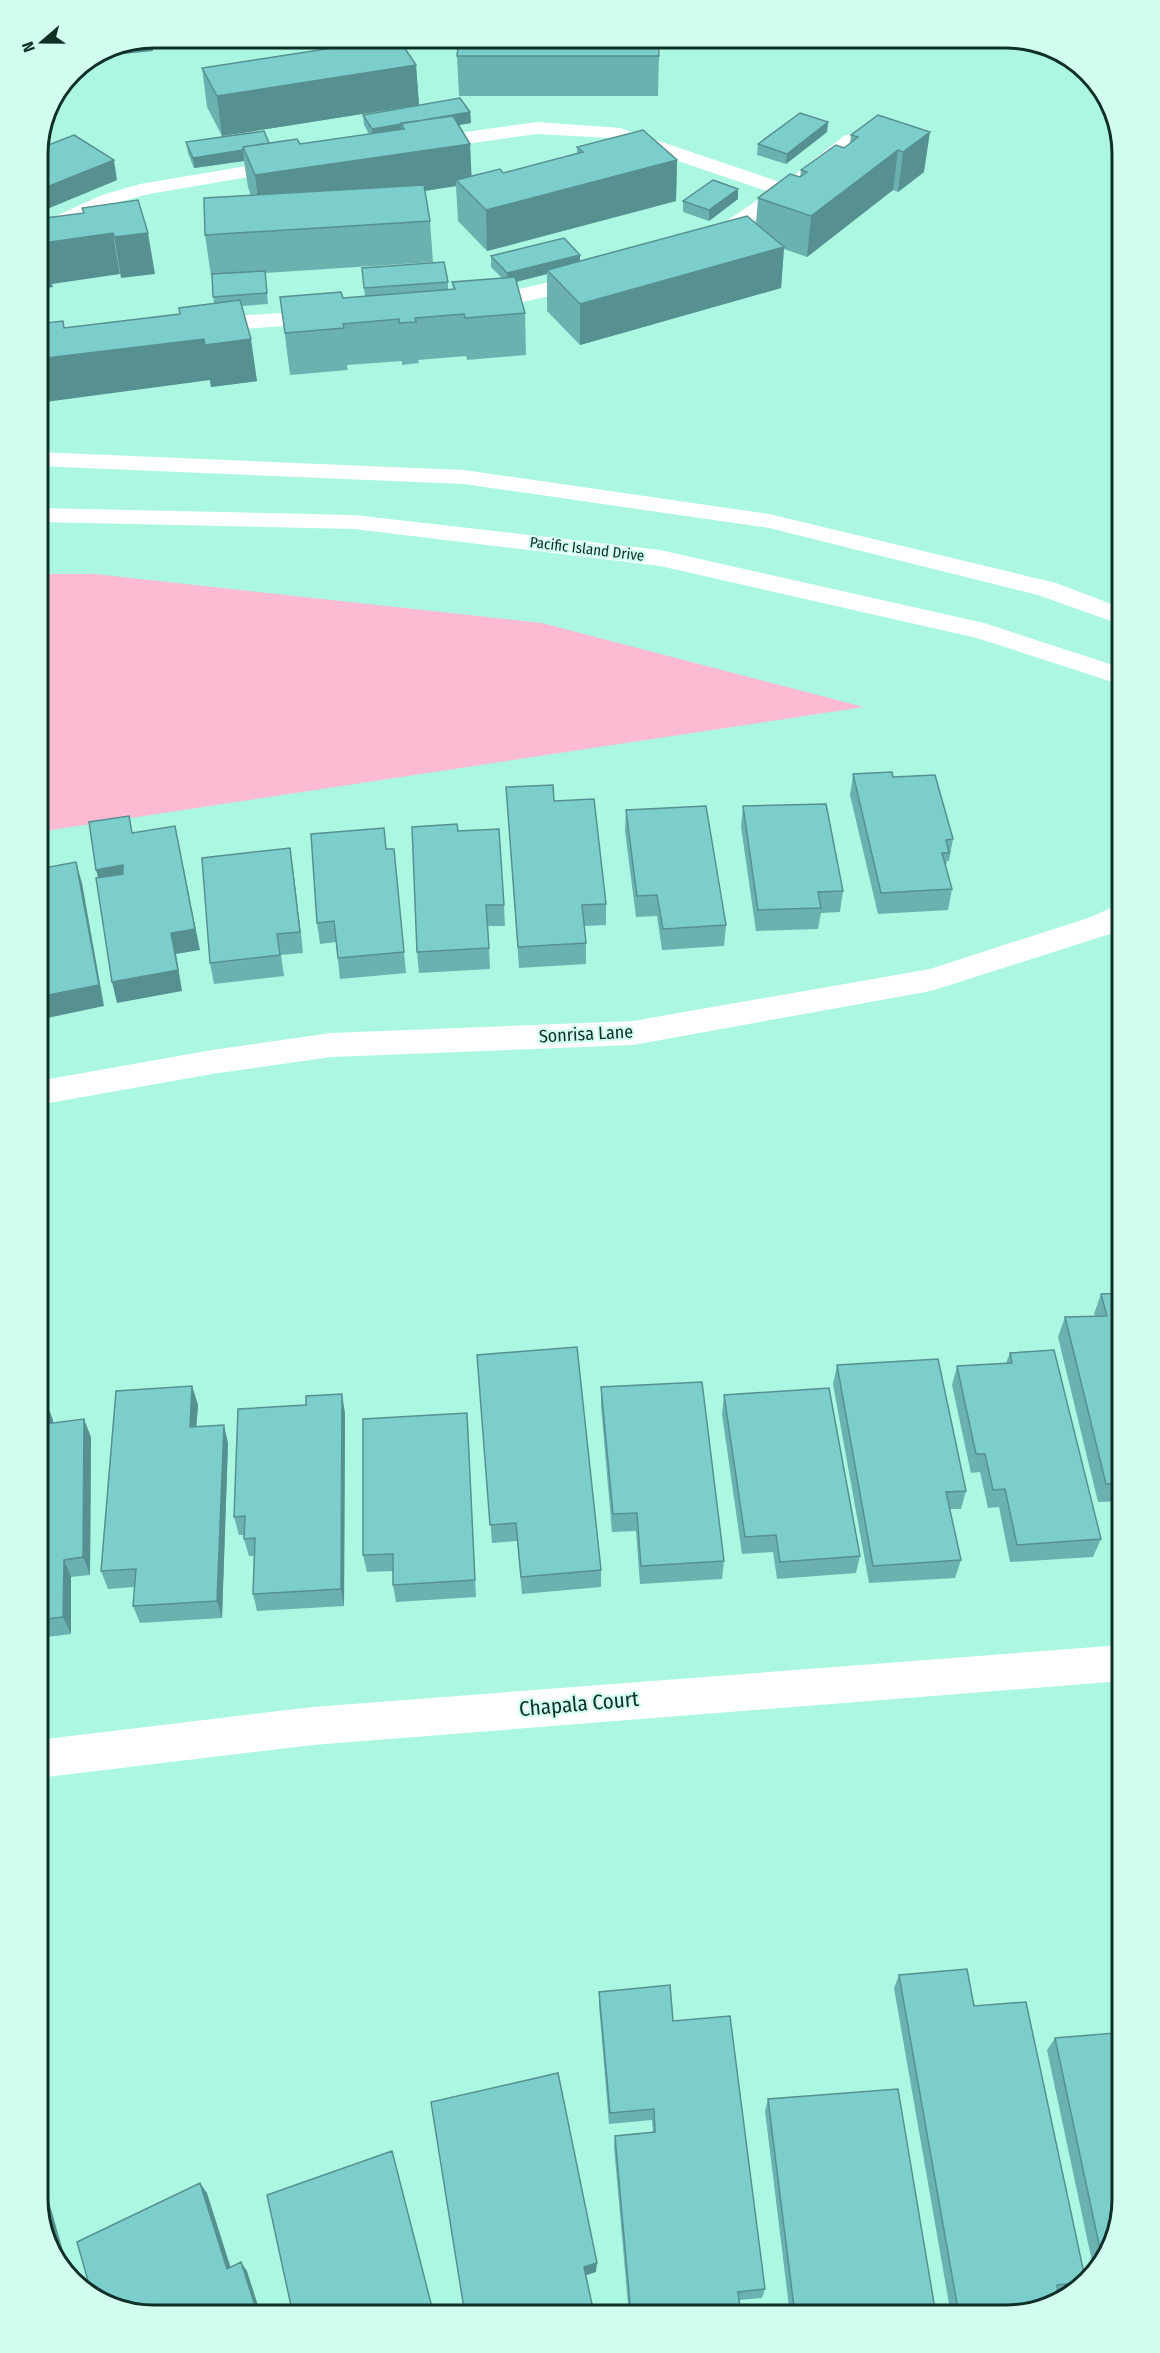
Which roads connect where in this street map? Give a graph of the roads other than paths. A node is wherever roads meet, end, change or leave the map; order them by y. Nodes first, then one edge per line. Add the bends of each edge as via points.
1 (851, 140) edge
2 (403, 147) edge
3 (310, 162) edge
4 (785, 190) junction
5 (48, 227) edge
6 (695, 254) edge
7 (606, 276) edge
8 (459, 309) edge
9 (351, 316) edge
10 (184, 327) edge
11 (48, 459) edge
12 (48, 515) edge
13 (1112, 613) edge
14 (1112, 673) edge
15 (1112, 920) edge
16 (48, 1091) edge
17 (1112, 1664) edge
18 (48, 1758) edge

1 - 4 main road
2 - 4 main road via 537,128 613,132
3 - 5 main road via 147,188 109,199
4 - 6 main road
7 - 8 main road
9 - 10 main road
11 - 13 main road via 464,477 769,521 1047,589
12 - 14 main road, Pacific Island Drive via 354,522 660,558 984,631
15 - 16 main road, Sonrisa Lane via 931,980 633,1033 331,1045
17 - 18 main road, Chapala Court via 313,1726

